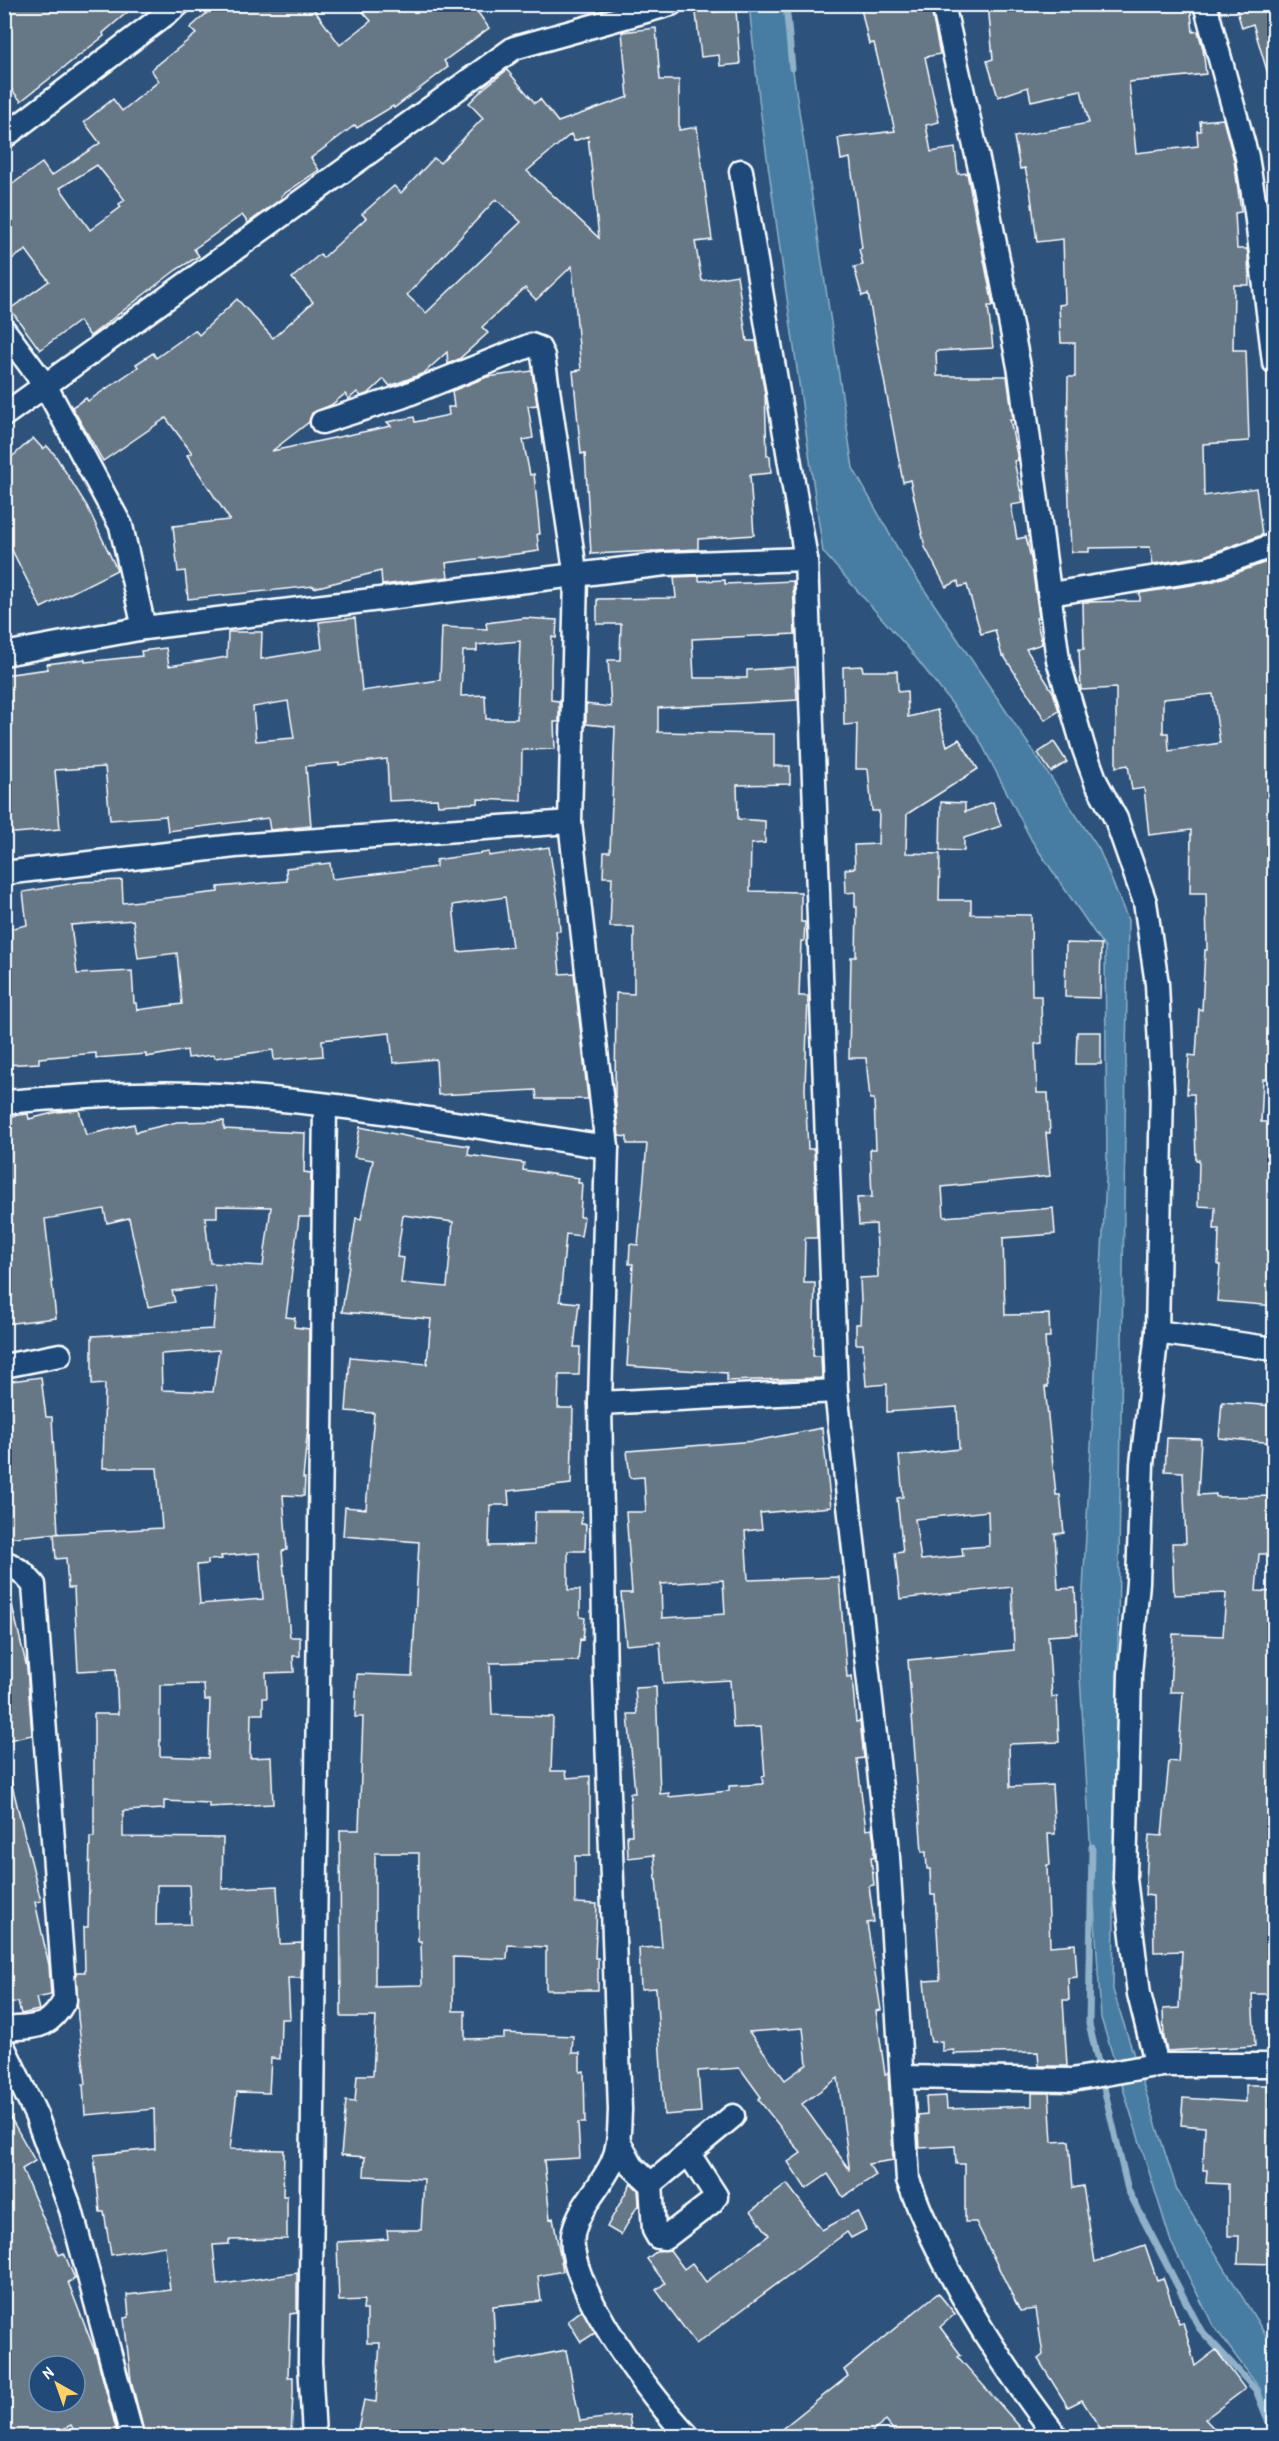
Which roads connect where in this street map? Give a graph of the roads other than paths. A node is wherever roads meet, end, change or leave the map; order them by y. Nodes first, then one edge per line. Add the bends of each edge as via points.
1 (179, 4) edge
2 (671, 4) edge
3 (943, 4) edge
4 (1205, 4) edge
5 (4, 137) edge
6 (741, 171) dead end
7 (4, 330) edge
8 (1275, 362) edge
9 (45, 385) junction
10 (4, 415) edge
11 (322, 422) dead end
12 (1275, 545) edge
13 (806, 559) junction
14 (576, 577) junction
15 (1050, 594) junction
16 (144, 628) junction
17 (4, 654) edge
18 (570, 822) junction
19 (4, 873) edge
20 (4, 1102) edge
21 (324, 1106) junction
22 (606, 1147) junction
23 (1157, 1332) junction
24 (1275, 1349) edge
25 (60, 1355) dead end
26 (4, 1366) edge
27 (836, 1391) junction
28 (600, 1403) junction
29 (4, 1566) edge
30 (4, 2029) edge
31 (4, 2048) edge
32 (1275, 2065) edge
33 (1156, 2066) junction
34 (902, 2077) junction
35 (733, 2116) dead end
36 (619, 2142) junction
37 (689, 2154) junction
38 (651, 2184) junction
39 (665, 2428) edge
40 (132, 2436) edge
41 (314, 2436) edge
42 (688, 2436) edge
43 (1056, 2436) edge

1 - 5 street
2 - 9 street via 514,48
3 - 15 street via 1007,299
4 - 8 street via 1247,157
6 - 13 street
7 - 9 street
9 - 10 street
9 - 16 street via 121,526
11 - 14 street via 401,397 509,352 531,345 539,348
12 - 15 street via 1207,569
13 - 14 street via 665,564
13 - 27 street
14 - 16 street
14 - 18 street
15 - 23 street via 1064,684 1088,760 1116,819 1134,870 1152,935 1162,1089
16 - 17 street
18 - 19 street via 235,846
18 - 22 street
20 - 21 street via 195,1094
21 - 22 street
21 - 41 street via 310,2362
22 - 28 street
23 - 24 street
23 - 33 street via 1142,1464 1129,1706 1125,1878 1139,1994
25 - 26 street
27 - 28 street
27 - 34 street via 887,1841
28 - 36 street
29 - 30 street via 9,1564 22,1572 34,1586 65,2000 51,2021 42,2026
31 - 40 street via 36,2115 72,2210
32 - 33 street
33 - 34 street via 1072,2080
34 - 43 street via 908,2180 925,2225 957,2287 1018,2386
35 - 37 street
36 - 38 street via 632,2166
36 - 39 street via 611,2164 583,2205 573,2233 576,2268
37 - 38 street
37 - 38 street via 716,2196 665,2238 658,2237 654,2230
39 - 42 street

